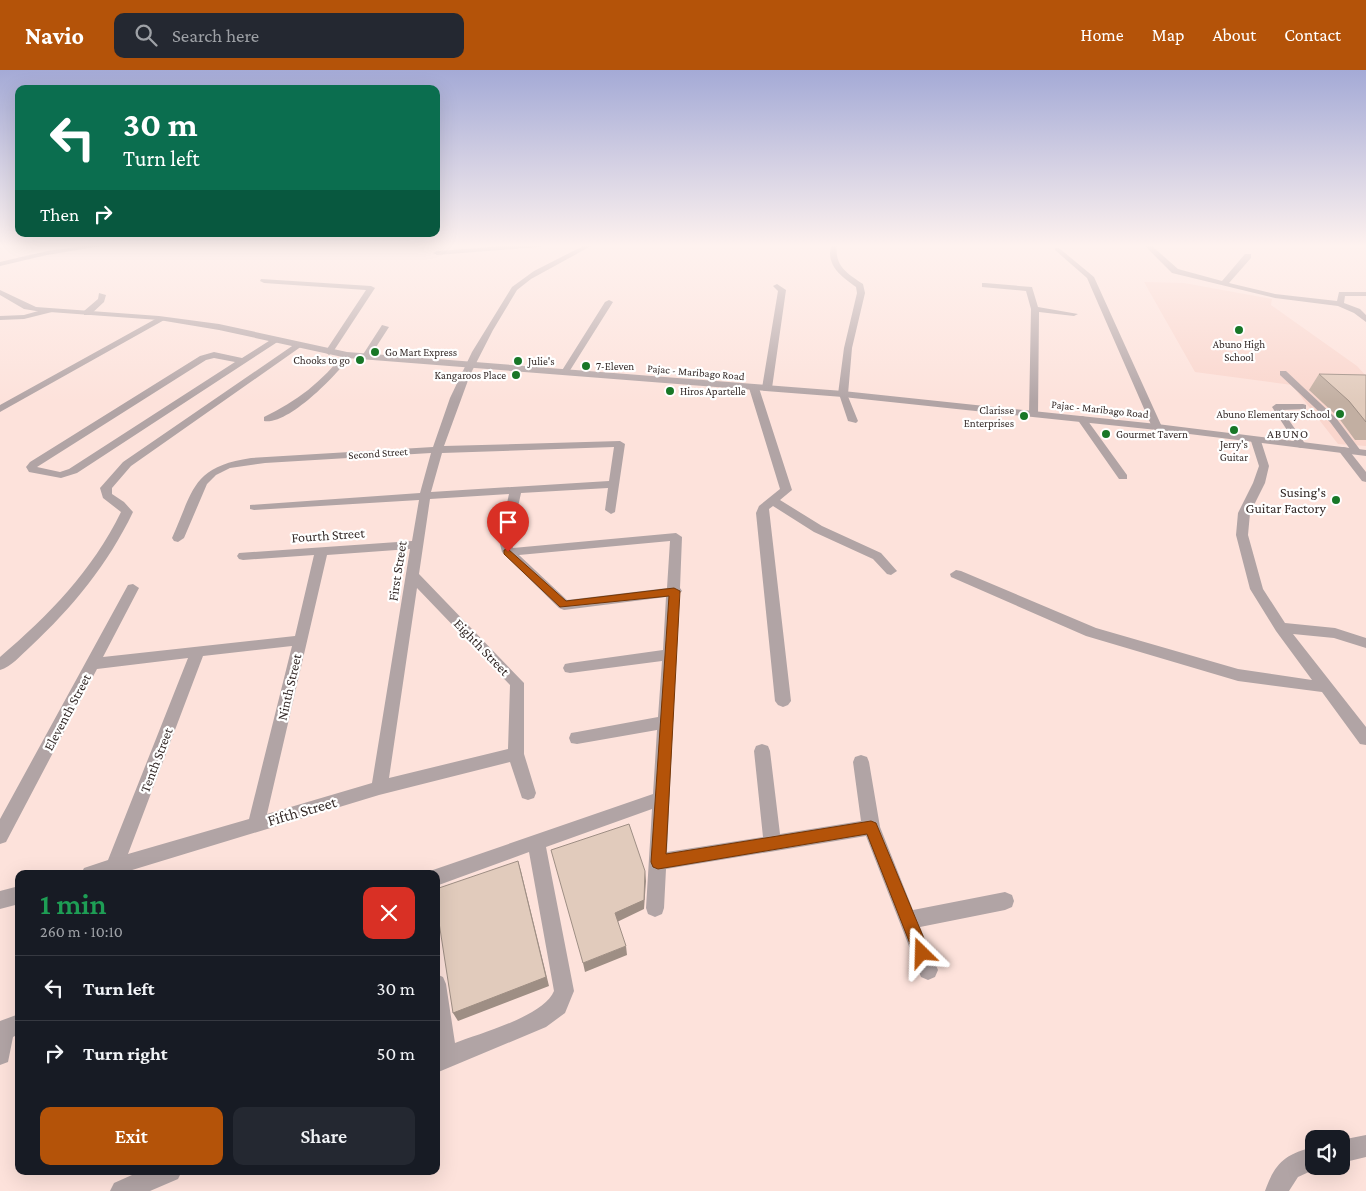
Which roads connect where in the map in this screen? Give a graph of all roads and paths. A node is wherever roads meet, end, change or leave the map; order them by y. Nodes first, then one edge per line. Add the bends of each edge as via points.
1 (10, 297) edge
2 (102, 297) edge
3 (365, 297) edge
4 (510, 297) edge
5 (781, 297) edge
6 (860, 297) edge
7 (1032, 297) edge
8 (1099, 297) edge
9 (1286, 297) edge
10 (1341, 297) edge
11 (609, 302) dead end
12 (1340, 304) junction
13 (1035, 309) junction
14 (49, 310) junction
15 (87, 313) junction
16 (1074, 314) dead end
17 (0, 318) edge
18 (162, 319) junction
19 (1366, 320) edge
20 (385, 327) dead end
21 (275, 341) junction
22 (298, 346) junction
23 (329, 352) junction
24 (347, 355) junction
25 (366, 356) junction
26 (243, 361) junction
27 (469, 365) junction
28 (565, 372) junction
29 (1283, 373) dead end
30 (754, 388) junction
31 (767, 388) junction
32 (843, 394) junction
33 (1267, 406) dead end
34 (1303, 407) dead end
35 (0, 409) edge
36 (1034, 414) junction
37 (1082, 419) junction
38 (268, 420) dead end
39 (853, 421) dead end
40 (1157, 427) junction
41 (1256, 440) junction
42 (1291, 444) junction
43 (1301, 445) junction
44 (436, 449) junction
45 (1343, 450) junction
46 (1361, 452) edge
47 (1123, 477) dead end
48 (1366, 479) edge
49 (613, 484) junction
50 (516, 489) junction
51 (424, 495) junction
52 (773, 500) junction
53 (254, 507) dead end
54 (611, 510) dead end
55 (178, 538) dead end
56 (416, 545) junction
57 (322, 550) junction
58 (508, 552) junction
59 (243, 556) dead end
60 (892, 571) dead end
61 (411, 574) junction
62 (956, 574) dead end
63 (133, 588) dead end
64 (674, 591) junction
65 (1281, 628) junction
66 (300, 640) junction
67 (1366, 643) edge
68 (197, 653) junction
69 (671, 654) junction
70 (92, 664) junction
71 (0, 665) edge
72 (570, 668) dead end
73 (1325, 687) junction
74 (783, 701) dead end
75 (666, 722) junction
76 (577, 738) dead end
77 (1366, 739) edge
78 (762, 751) dead end
79 (516, 754) junction
80 (861, 762) dead end
81 (379, 788) junction
82 (528, 792) dead end
83 (662, 798) junction
84 (256, 825) junction
85 (871, 827) junction
86 (0, 836) edge
87 (536, 841) junction
88 (772, 844) junction
89 (658, 862) junction
90 (115, 866) junction
91 (102, 870) edge
92 (440, 876) edge
93 (15, 896) edge
94 (0, 900) edge
95 (1005, 901) dead end
96 (655, 908) dead end
97 (908, 920) junction
98 (928, 970) dead end
99 (7, 1028) edge
100 (440, 1045) edge
101 (0, 1054) edge
102 (441, 1060) edge
103 (1365, 1148) edge
104 (1350, 1150) edge
105 (1305, 1160) edge
106 (161, 1175) edge
107 (122, 1191) edge
108 (1276, 1191) edge

1 - 14 street, Pajac - Maribago Road via 27,307
2 - 15 lane
3 - 23 street
4 - 27 street, First Street
5 - 31 street
6 - 32 street via 848,348
7 - 13 street
8 - 40 street
9 - 12 street
10 - 12 street
11 - 28 lane
12 - 19 street via 1357,311
13 - 16 street
13 - 36 street
14 - 15 street, Pajac - Maribago Road
14 - 17 street via 31,316
15 - 18 street, Pajac - Maribago Road
18 - 21 street, Pajac - Maribago Road via 219,327
18 - 35 street
20 - 25 street
21 - 22 street, Pajac - Maribago Road
21 - 26 street
22 - 23 street, Pajac - Maribago Road
22 - 71 street via 127,464 111,481 106,488 107,496 127,512 116,538 34,637
23 - 24 street, Pajac - Maribago Road
24 - 25 street, Pajac - Maribago Road
24 - 38 street via 324,382
25 - 27 street, Pajac - Maribago Road
26 - 26 street via 66,474 55,475 31,467 203,358 214,355
27 - 28 street, Pajac - Maribago Road
27 - 44 street, First Street
28 - 30 street, Pajac - Maribago Road
29 - 46 lane via 1333,420
30 - 31 street, Pajac - Maribago Road
30 - 52 street via 786,490
31 - 32 street, Pajac - Maribago Road
32 - 36 street, Pajac - Maribago Road
32 - 39 lane
33 - 42 lane
34 - 43 lane via 1276,407
36 - 37 street, Pajac - Maribago Road
37 - 40 street, Pajac - Maribago Road
37 - 47 lane
40 - 41 street, Pajac - Maribago Road
41 - 42 street, Pajac - Maribago Road
41 - 65 street via 1264,466 1244,513 1242,536 1257,589
42 - 43 street, Pajac - Maribago Road
43 - 45 street, Pajac - Maribago Road
44 - 49 street, Second Street via 620,444
44 - 51 street, First Street
44 - 55 street, Second Street via 228,466 207,476
45 - 46 street, Pajac - Maribago Road
45 - 48 street
49 - 50 street
49 - 54 street
50 - 51 street
50 - 58 street via 505,540
51 - 53 street
51 - 56 street, First Street
52 - 60 street via 818,529 877,556
52 - 74 street via 762,513
56 - 57 street, Fourth Street
56 - 61 street, First Street
57 - 59 street, Fourth Street
57 - 66 street, Ninth Street
58 - 64 street via 564,605
58 - 64 street via 676,537
61 - 79 street, Eighth Street via 517,683
61 - 81 street, First Street
62 - 73 street via 1091,632 1238,676
63 - 70 street, Eleventh Street
64 - 69 street
65 - 67 street via 1334,633
65 - 73 street
66 - 68 street
66 - 84 street, Ninth Street
68 - 70 street
68 - 90 street, Tenth Street
69 - 72 street
69 - 75 street
70 - 86 street, Eleventh Street
73 - 77 street
75 - 76 street
75 - 83 street
78 - 88 street
79 - 81 street, Fifth Street
79 - 82 street, Eighth Street
80 - 85 street
81 - 84 street, Fifth Street
83 - 87 street
83 - 89 street
84 - 90 street, Fifth Street
85 - 88 street
85 - 97 street
87 - 92 street
87 - 102 street via 564,991 558,1006 539,1020
88 - 89 street
89 - 96 street
90 - 91 street, Fifth Street
93 - 94 street
95 - 97 street
97 - 98 street
99 - 101 street
100 - 102 street
103 - 104 street
105 - 108 street via 1298,1161 1281,1177
106 - 107 street

